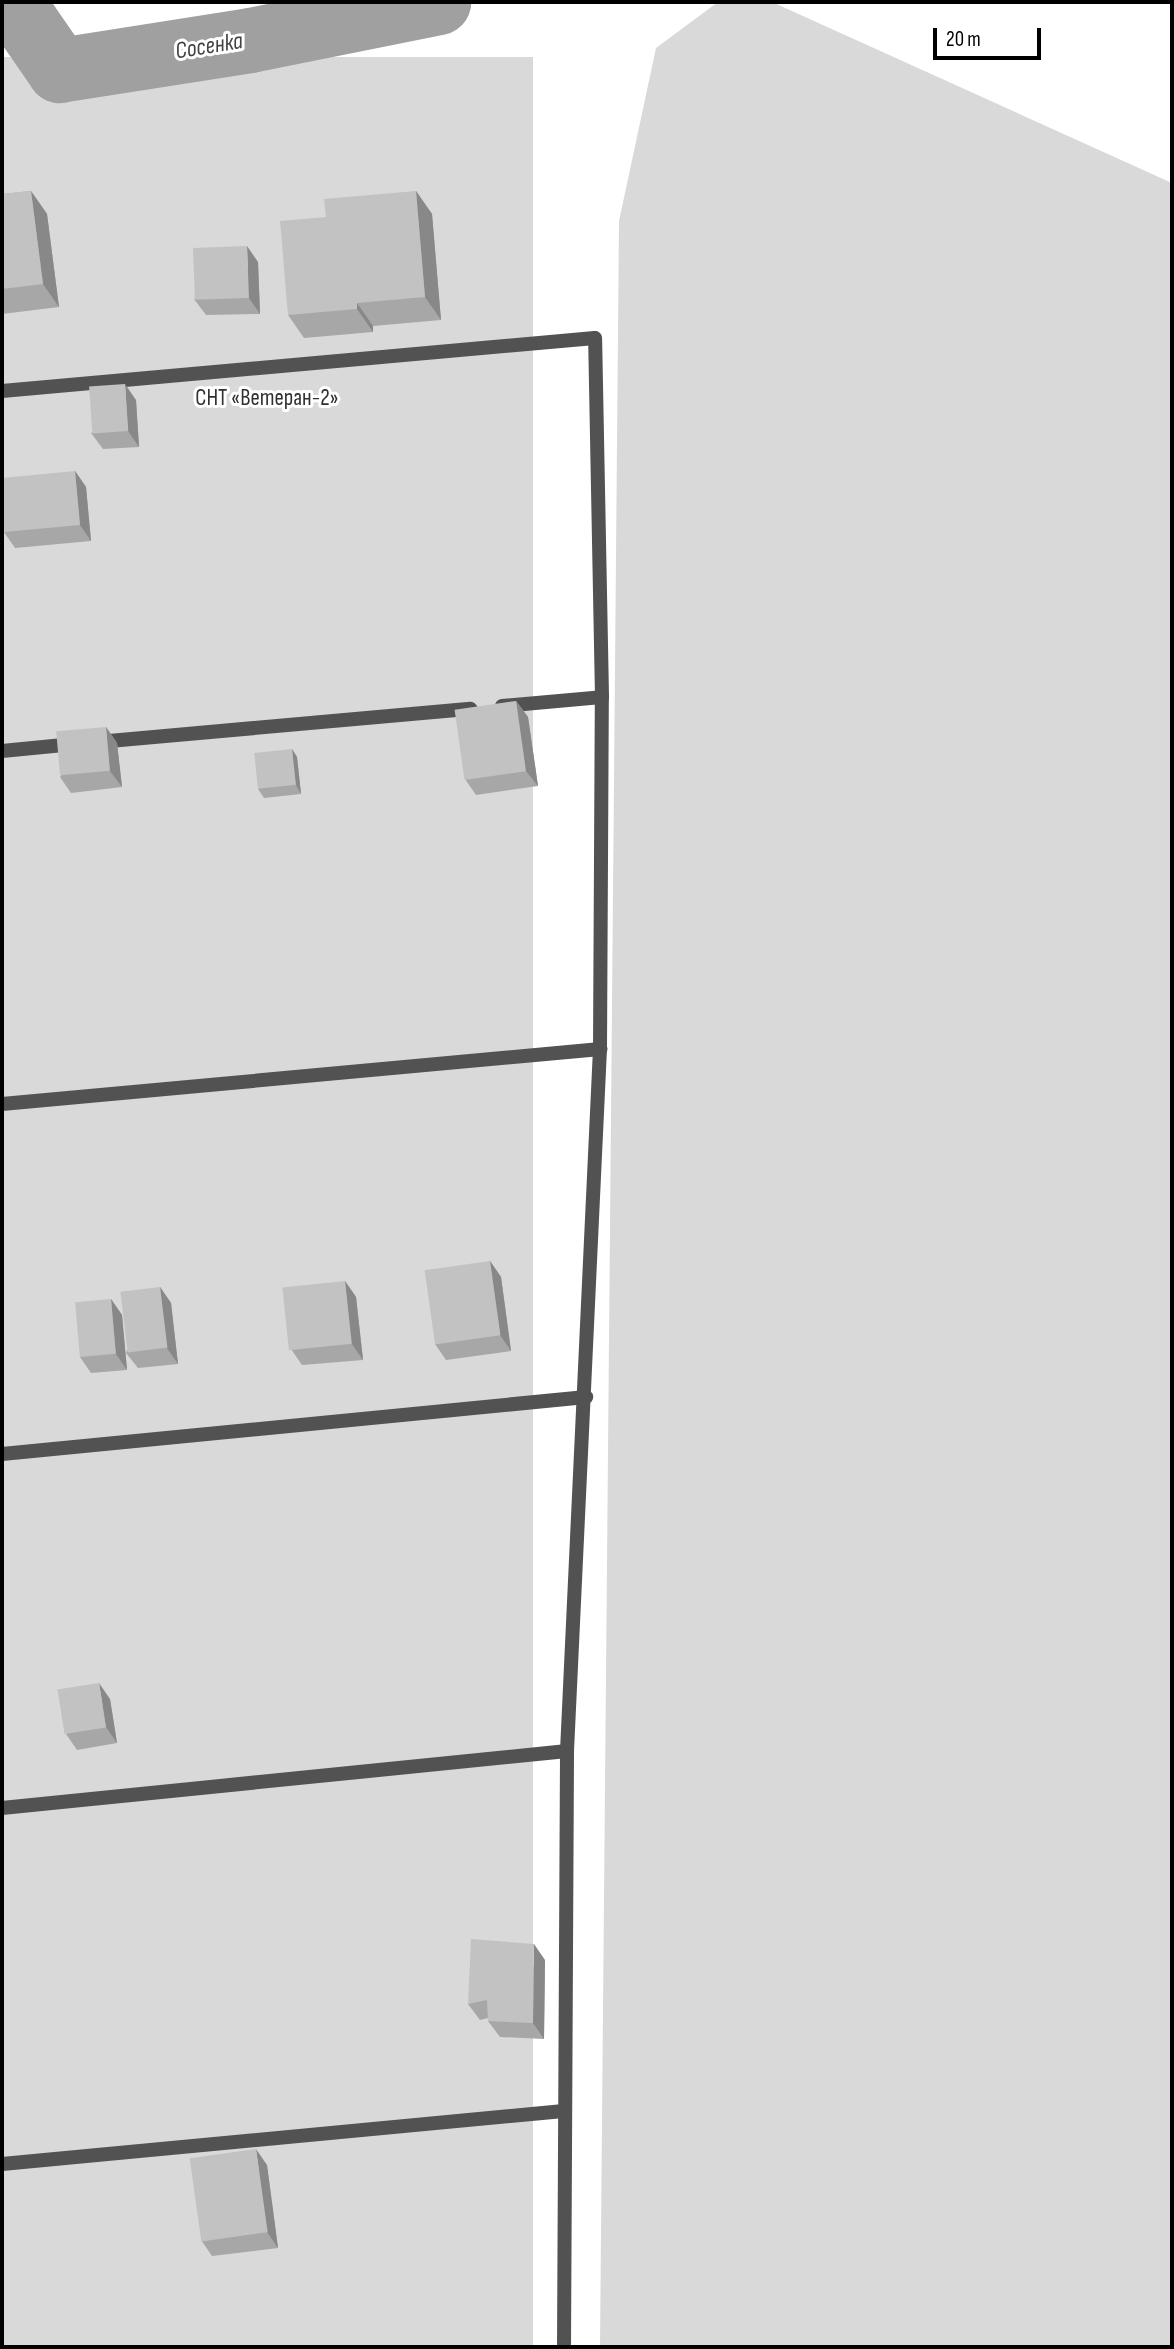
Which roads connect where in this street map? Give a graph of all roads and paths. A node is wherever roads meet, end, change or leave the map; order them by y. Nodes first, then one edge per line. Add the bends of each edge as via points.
1 (2, 391) edge
2 (602, 697) junction
3 (2, 751) edge
4 (600, 1049) junction
5 (2, 1104) edge
6 (586, 1397) junction
7 (2, 1454) edge
8 (567, 1751) junction
9 (2, 1808) edge
10 (564, 2111) junction
11 (2, 2164) edge
12 (564, 2347) edge

1 - 2 street via 595,338
2 - 3 street
2 - 4 street
4 - 5 street
4 - 6 street
6 - 7 street
6 - 8 street
8 - 9 street
8 - 10 street
10 - 11 street
10 - 12 street

